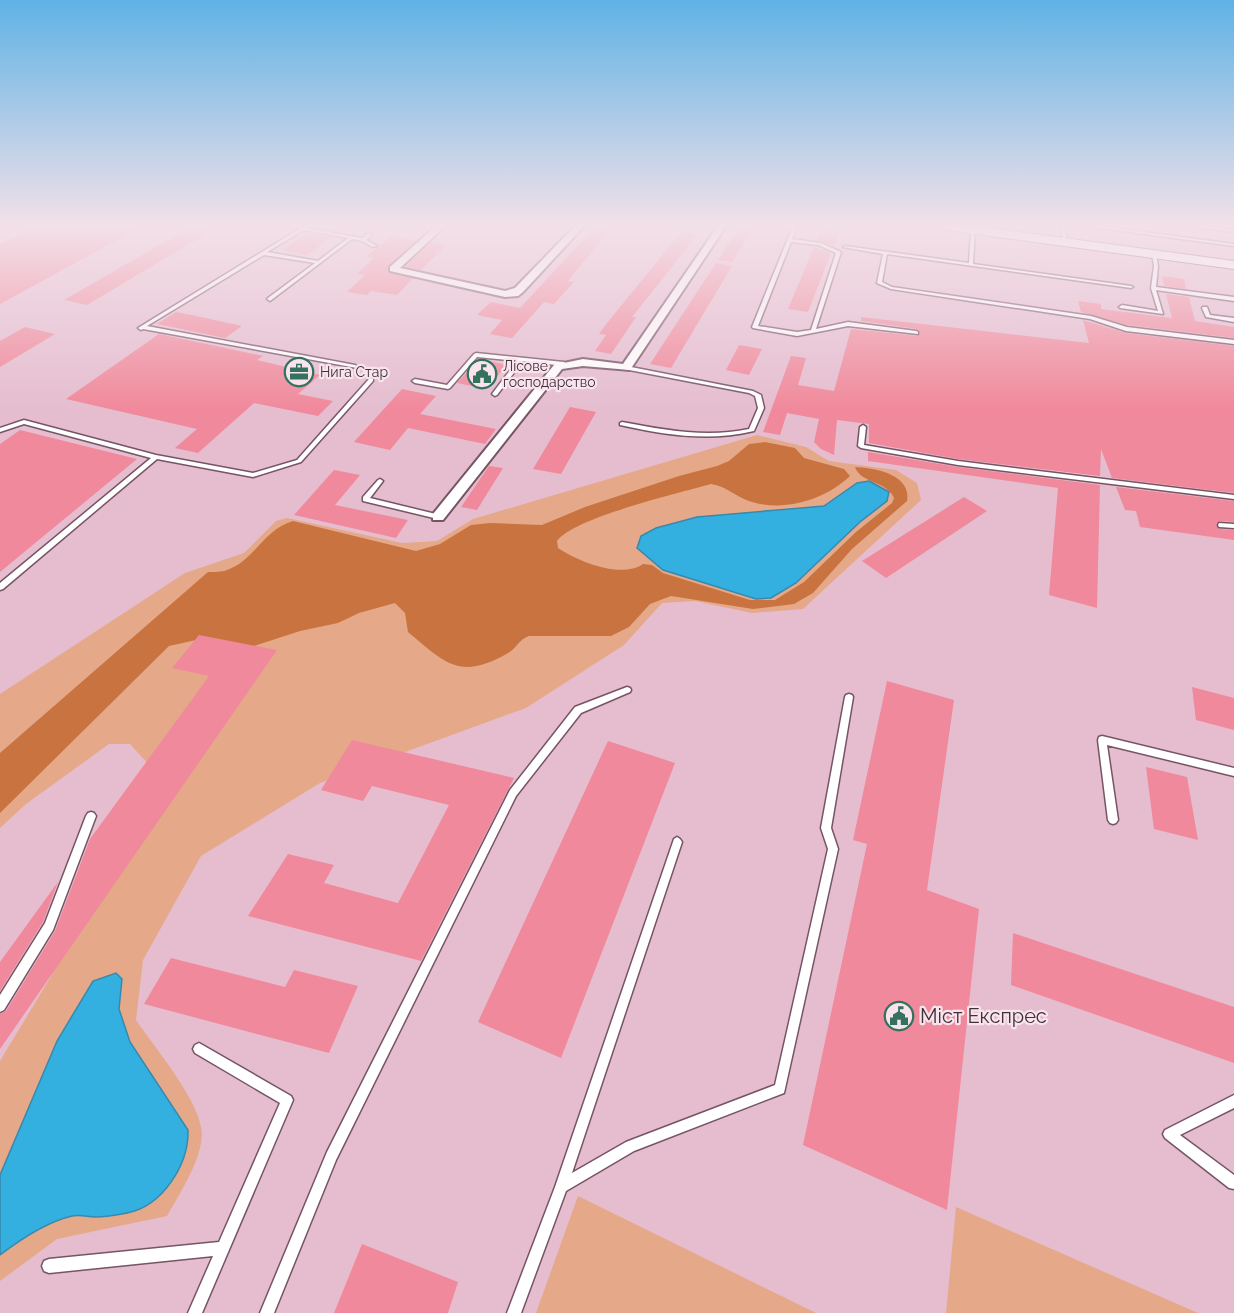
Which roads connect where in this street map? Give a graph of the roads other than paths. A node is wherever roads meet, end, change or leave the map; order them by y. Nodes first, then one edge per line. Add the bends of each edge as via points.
1 (207, 287) edge
2 (285, 287) edge
3 (475, 287) edge
4 (522, 287) edge
5 (681, 287) edge
6 (771, 287) edge
7 (827, 287) edge
8 (889, 287) edge
9 (1153, 288) joint
10 (270, 299) dead end
11 (1234, 299) edge
12 (1122, 308) dead end
13 (1205, 308) dead end
14 (1234, 320) edge
15 (813, 331) junction
16 (916, 333) dead end
17 (1234, 342) edge
18 (521, 360) junction
19 (564, 364) junction
20 (355, 367) dead end
21 (626, 368) junction
22 (371, 380) dead end
23 (416, 381) dead end
24 (495, 394) dead end
25 (622, 424) dead end
26 (864, 427) dead end
27 (0, 430) edge
28 (156, 457) junction
29 (380, 481) dead end
30 (1234, 496) edge
31 (438, 517) joint
32 (1222, 525) dead end
33 (1234, 526) edge
34 (0, 587) edge
35 (627, 690) dead end
36 (849, 697) dead end
37 (1234, 772) edge
38 (91, 816) dead end
39 (1113, 820) dead end
40 (677, 842) dead end
41 (0, 1006) edge
42 (199, 1049) dead end
43 (1234, 1101) edge
44 (1234, 1183) edge
45 (561, 1186) junction
46 (223, 1248) junction
47 (49, 1266) dead end
48 (195, 1313) edge
49 (267, 1313) edge
50 (513, 1313) edge

1 - 20 lane via 140,329
2 - 10 lane
3 - 4 street via 505,294
5 - 21 street
6 - 15 lane via 755,327 797,334
7 - 15 lane
8 - 17 lane via 1091,318 1126,329
9 - 11 lane
9 - 12 lane via 1161,313
13 - 14 lane via 1208,316
15 - 16 lane via 848,324
18 - 19 lane
18 - 23 lane via 476,355 448,387
18 - 24 lane
19 - 21 street
19 - 31 street
21 - 25 lane via 751,392 758,395 761,408 752,430 723,437
22 - 28 lane via 298,461 252,476
26 - 30 lane via 861,446 958,463
27 - 28 lane via 24,422
28 - 34 lane
29 - 31 lane via 365,499
32 - 33 lane
35 - 49 lane via 578,710 513,793 331,1156
36 - 45 lane via 826,828 833,849 780,1089 630,1146
37 - 39 lane via 1102,740
38 - 41 lane via 49,926
40 - 45 lane
42 - 46 lane via 287,1100
43 - 44 lane via 1168,1134
45 - 50 lane
46 - 47 lane
46 - 48 lane

